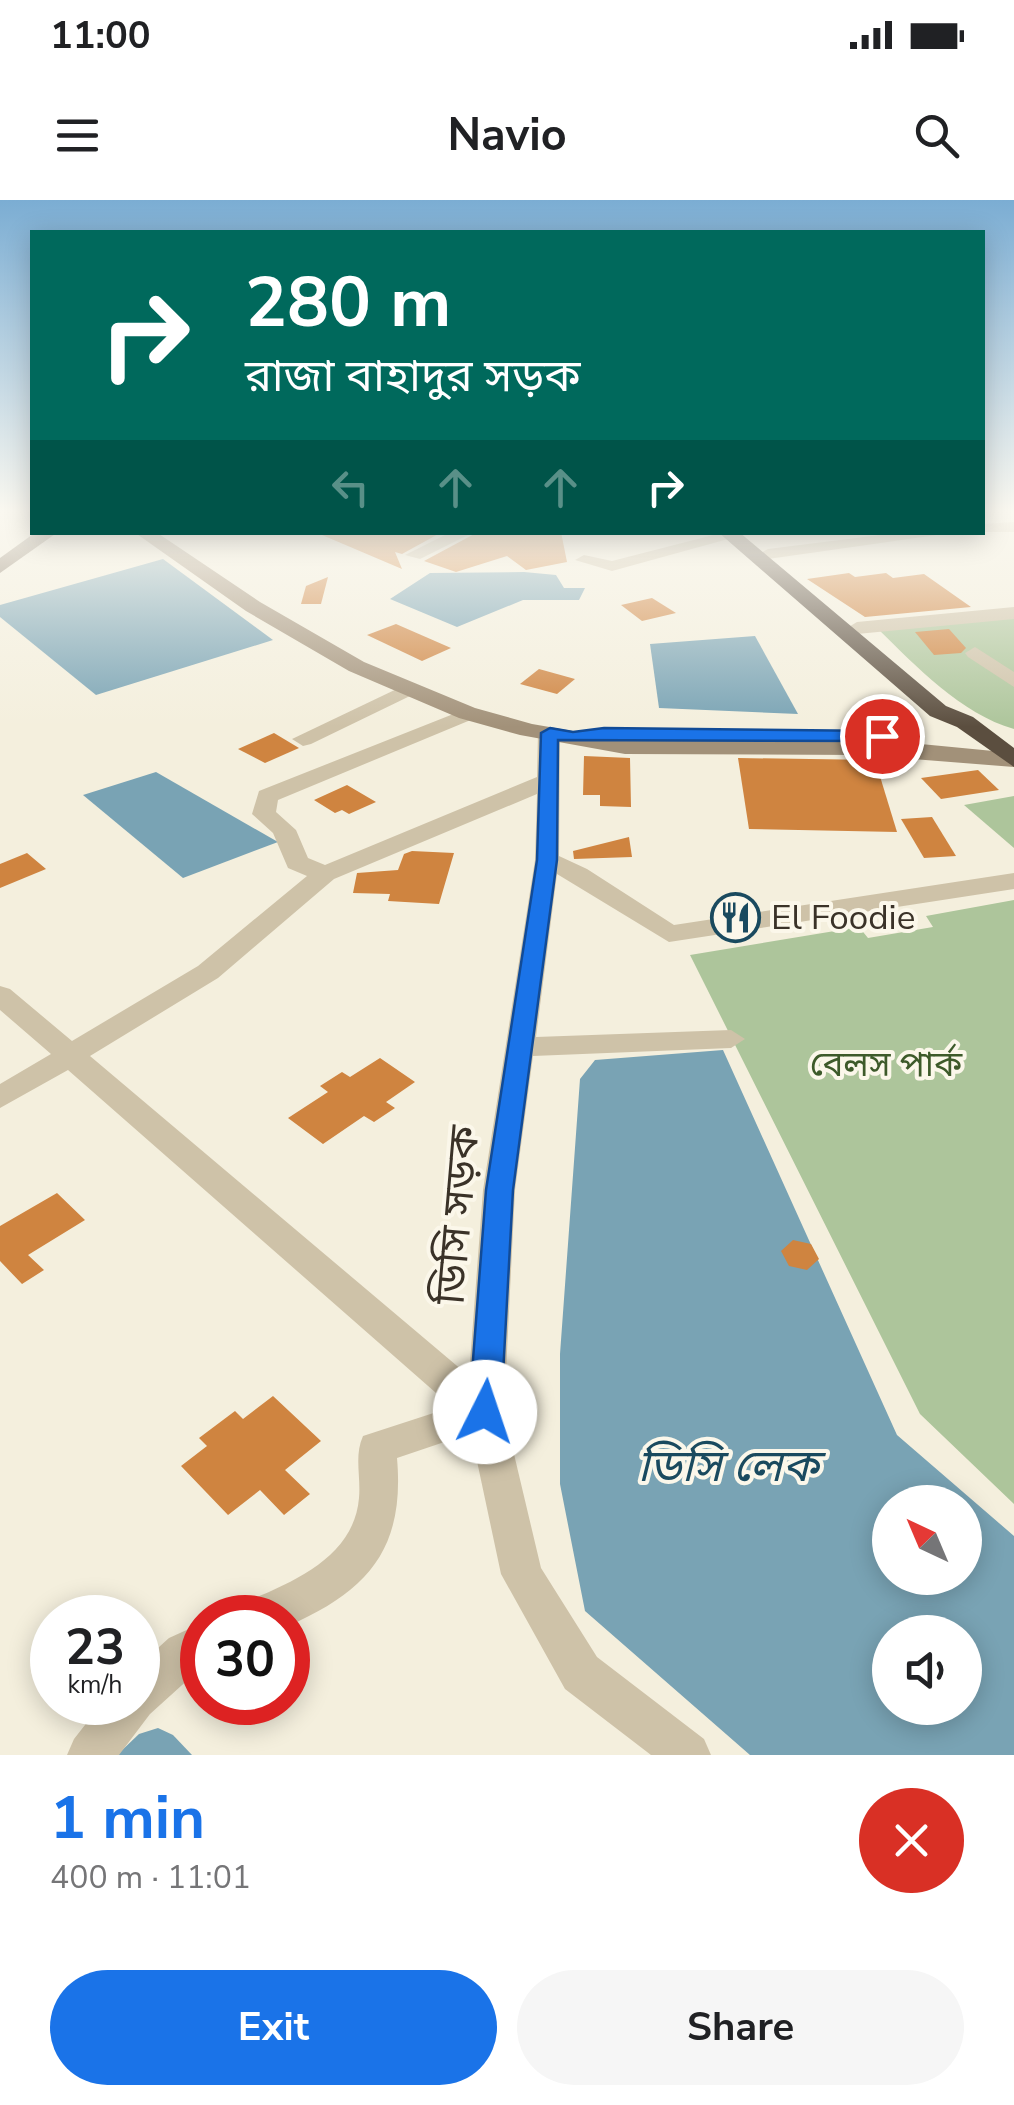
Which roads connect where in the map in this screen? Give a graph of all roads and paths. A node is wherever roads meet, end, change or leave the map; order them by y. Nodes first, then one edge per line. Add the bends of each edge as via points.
1 (216, 582) edge
2 (242, 582) edge
3 (789, 582) edge
4 (801, 582) edge
5 (1014, 613) edge
6 (857, 628) junction
7 (975, 653) dead end
8 (1014, 681) edge
9 (403, 692) junction
10 (466, 714) junction
11 (965, 722) junction
12 (550, 732) junction
13 (304, 740) dead end
14 (1013, 761) edge
15 (548, 781) junction
16 (547, 860) junction
17 (325, 874) junction
18 (1014, 882) edge
19 (0, 994) edge
20 (731, 1039) dead end
21 (520, 1047) junction
22 (70, 1054) junction
23 (0, 1098) edge
24 (485, 1412) junction
25 (309, 1595) edge
26 (180, 1657) edge
27 (160, 1675) edge
28 (114, 1725) edge
29 (90, 1755) edge
30 (688, 1755) edge

1 - 9 main road via 297,637
2 - 12 main road via 376,665
3 - 11 highway via 938,711
4 - 6 highway
5 - 6 street
6 - 11 highway via 959,707
7 - 8 street
9 - 10 main road
9 - 13 street
10 - 12 main road
10 - 17 street via 267,796 264,814 284,830 296,863
11 - 12 main road via 942,731 852,738
11 - 14 highway
12 - 14 main road via 598,745 906,748
12 - 15 street, ডিসি সড়ক
15 - 16 street, ডিসি সড়ক
15 - 17 street
16 - 18 street via 669,934
16 - 21 street, ডিসি সড়ক
17 - 22 street via 208,972
19 - 22 street
20 - 21 street
21 - 24 street, ডিসি সড়ক via 499,1190
22 - 23 street
22 - 24 street
24 - 25 street via 377,1448 380,1498 373,1536 348,1570
24 - 30 street, ডিসি সড়ক via 522,1574 580,1673
26 - 27 street
28 - 29 street

